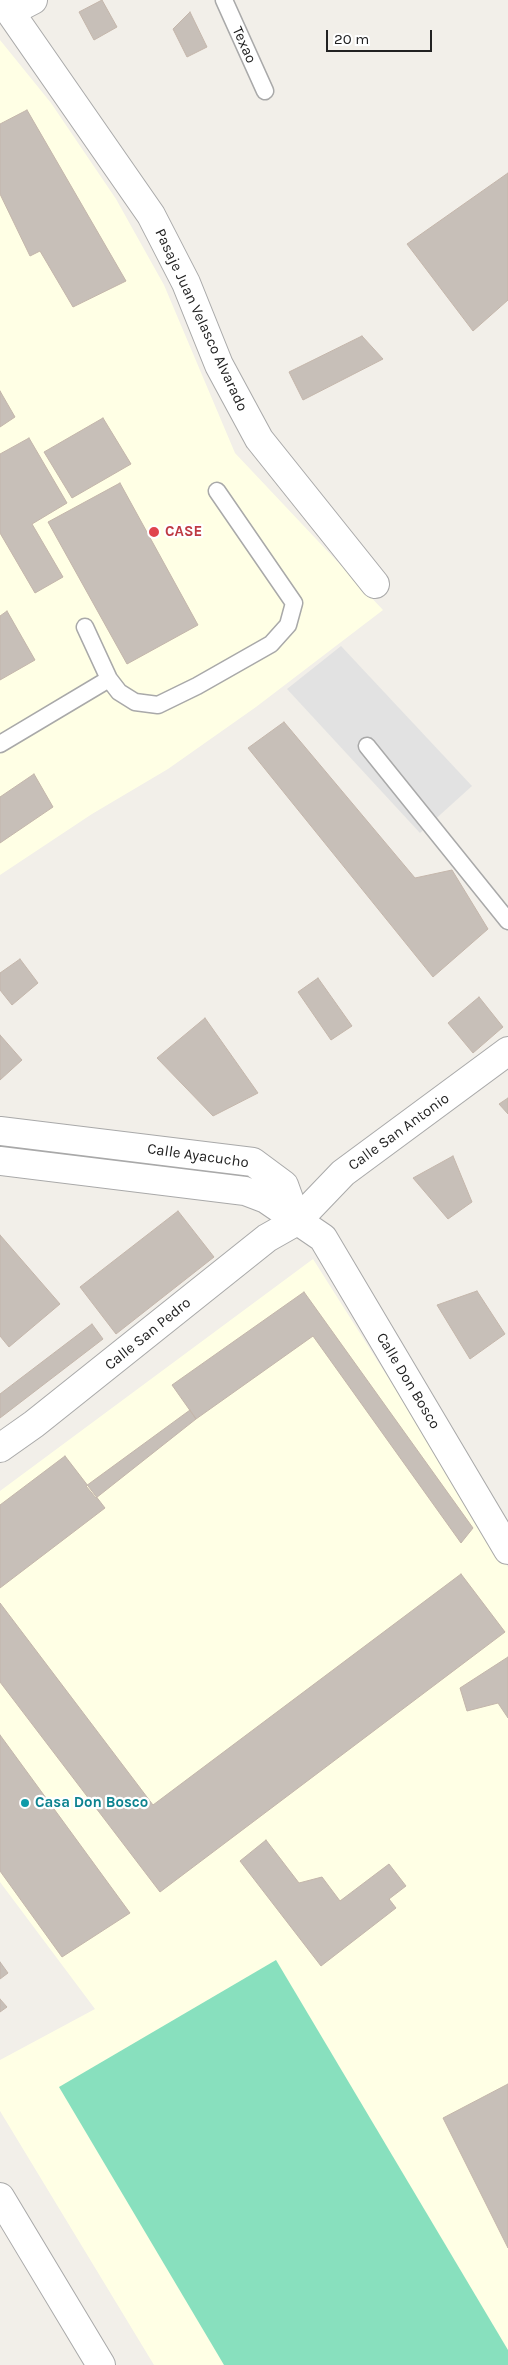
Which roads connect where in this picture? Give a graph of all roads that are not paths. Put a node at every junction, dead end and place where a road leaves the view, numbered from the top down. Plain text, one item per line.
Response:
1 (224, 0) edge
2 (15, 4) edge
3 (265, 91) dead end
4 (217, 492) dead end
5 (375, 584) dead end
6 (85, 627) dead end
7 (109, 679) junction
8 (0, 744) edge
9 (367, 746) dead end
10 (508, 921) edge
11 (508, 1051) edge
12 (0, 1130) edge
13 (0, 1161) edge
14 (297, 1221) junction
15 (0, 1448) edge
16 (508, 1550) edge
17 (0, 2197) edge
18 (101, 2365) edge

1 - 3 lane, Texao
2 - 5 street, Pasaje Juan Velasco Alvarado
4 - 7 lane
6 - 7 lane
7 - 8 lane
9 - 10 lane
11 - 14 street, Calle San Antonio
12 - 14 street, Calle Ayacucho
13 - 14 street, Calle Ayacucho
14 - 15 street, Calle San Pedro
14 - 16 street, Calle Don Bosco
17 - 18 street

